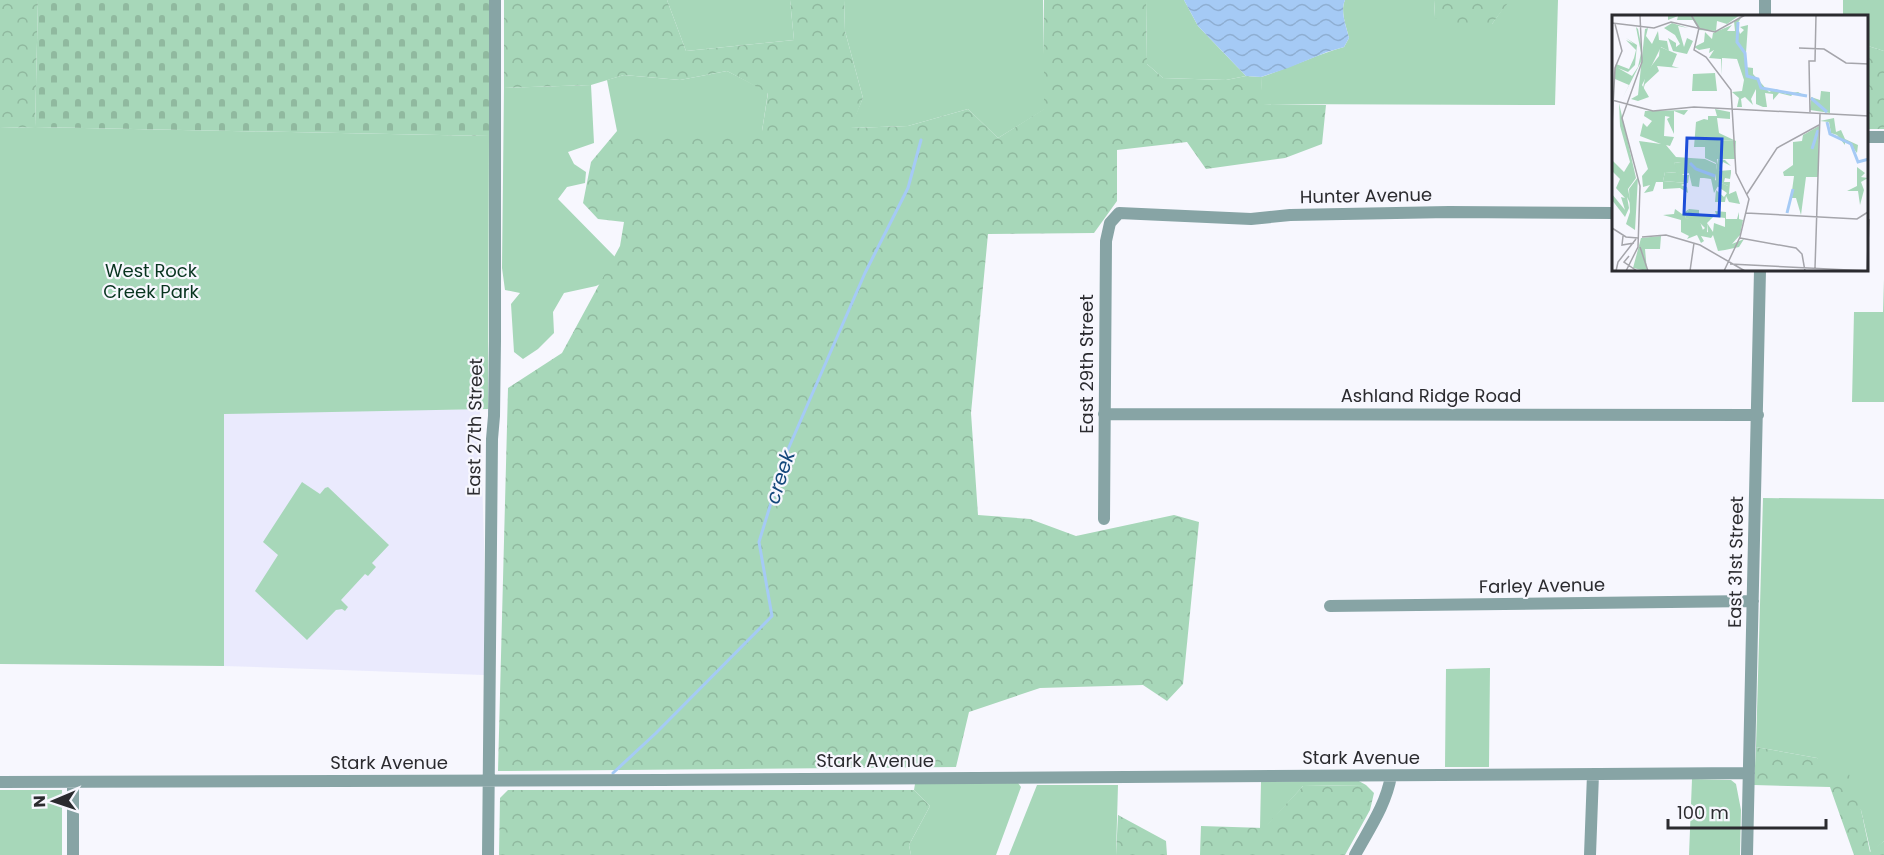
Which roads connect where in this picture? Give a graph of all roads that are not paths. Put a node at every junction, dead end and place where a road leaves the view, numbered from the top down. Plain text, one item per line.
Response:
1 (495, 0) edge
2 (1766, 0) edge
3 (1765, 15) edge
4 (1119, 213) joint
5 (1612, 213) edge
6 (1760, 272) edge
7 (1104, 414) junction
8 (1758, 415) junction
9 (1104, 519) dead end
10 (1754, 601) junction
11 (1330, 606) dead end
12 (1749, 773) junction
13 (1593, 774) junction
14 (1391, 776) junction
15 (490, 780) junction
16 (0, 782) edge
17 (73, 782) junction
18 (73, 855) edge
19 (488, 855) edge
20 (1355, 855) edge
21 (1590, 855) edge
22 (1747, 855) edge

1 - 15 street, East 27th Street
2 - 3 street
4 - 5 street, Hunter Avenue
4 - 7 street, East 29th Street
6 - 8 street, East 31st Street
7 - 8 street, Ashland Ridge Road
7 - 9 street, East 29th Street
8 - 10 street, East 31st Street
10 - 11 street, Farley Avenue
10 - 12 street, East 31st Street
12 - 13 street, Stark Avenue
12 - 22 street, East 31st Street
13 - 14 street, Stark Avenue
13 - 21 street
14 - 15 street, Stark Avenue
14 - 20 street
15 - 17 street, Stark Avenue
15 - 19 street, East 27th Street
16 - 17 street, Stark Avenue
17 - 18 street

